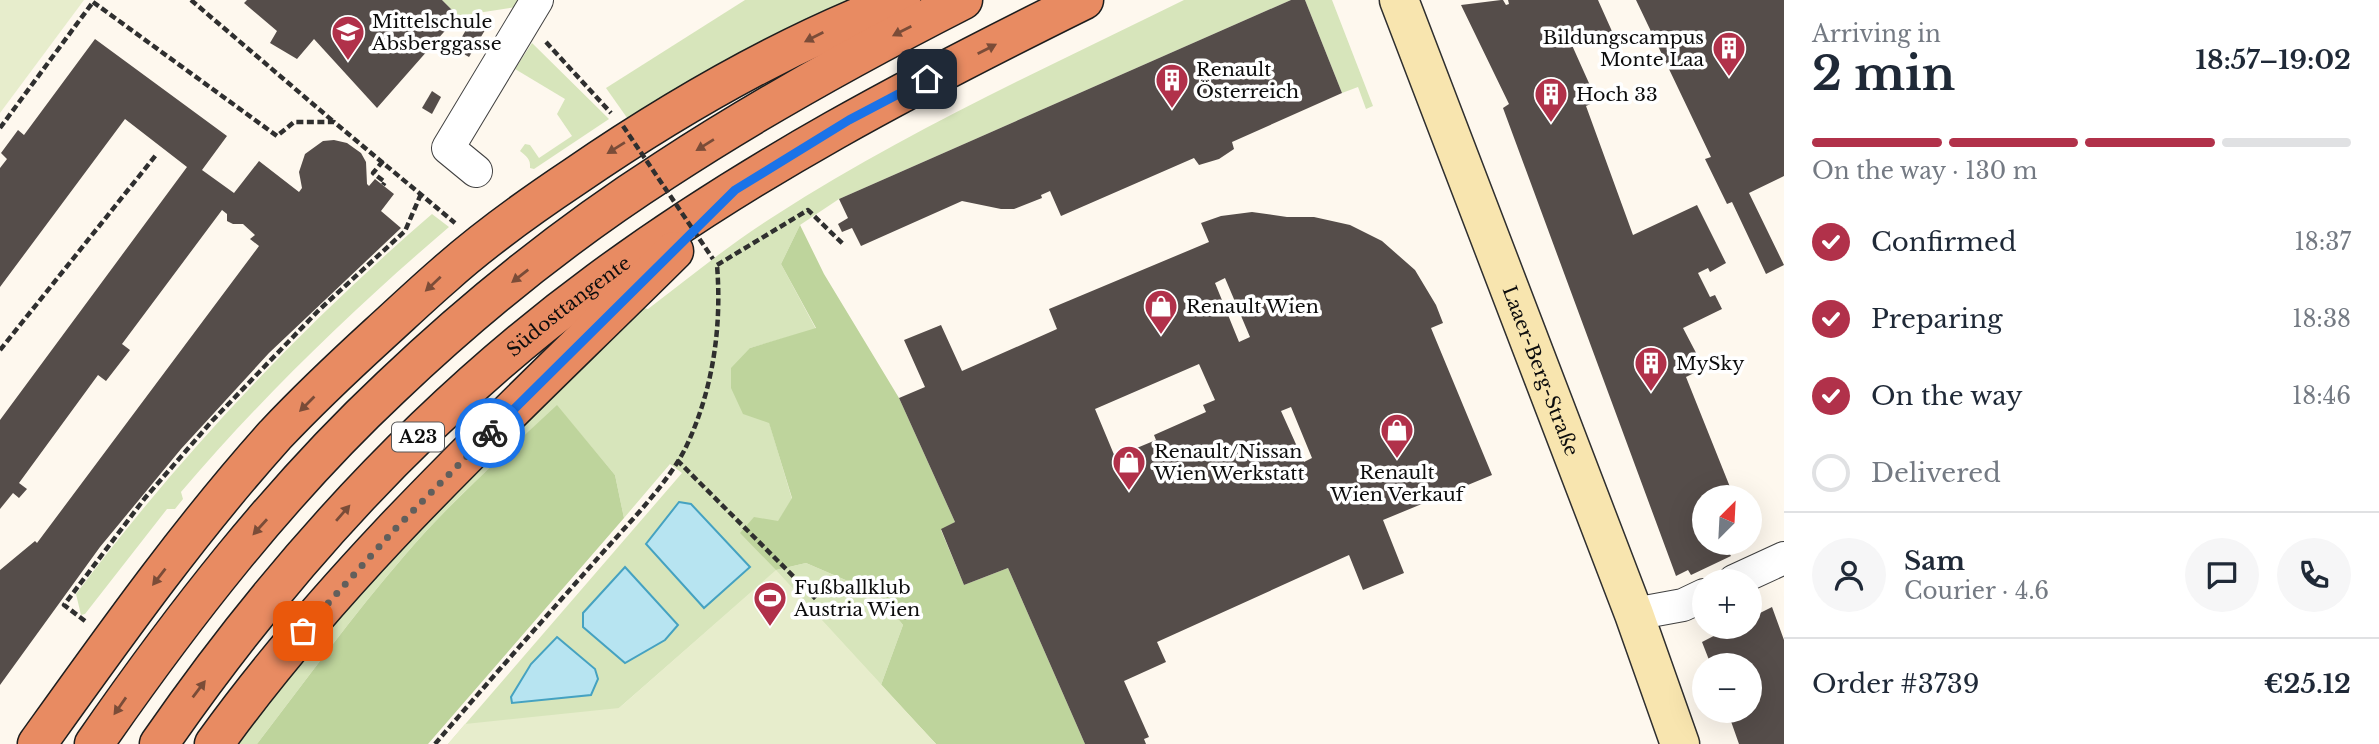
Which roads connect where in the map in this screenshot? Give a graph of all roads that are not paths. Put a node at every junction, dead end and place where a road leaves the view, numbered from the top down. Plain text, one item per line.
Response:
1 (901, 0) edge
2 (963, 0) edge
3 (1084, 0) edge
4 (1405, 2) edge
5 (531, 11) edge
6 (476, 172) dead end
7 (735, 190) junction
8 (1784, 558) edge
9 (1760, 569) edge
10 (1692, 601) edge
11 (1634, 614) junction
12 (37, 744) edge
13 (94, 744) edge
14 (159, 744) edge
15 (214, 744) edge
16 (1680, 744) edge

1 -> 12 highway
2 -> 13 highway, A23
7 -> 3 highway, Südosttangente / A23
4 - 11 main road, Laaer-Berg-Straße
5 - 6 street
14 -> 7 highway, Südosttangente / A23
7 - 15 highway
8 - 9 street
10 - 11 street
11 - 16 main road, Laaer-Berg-Straße

